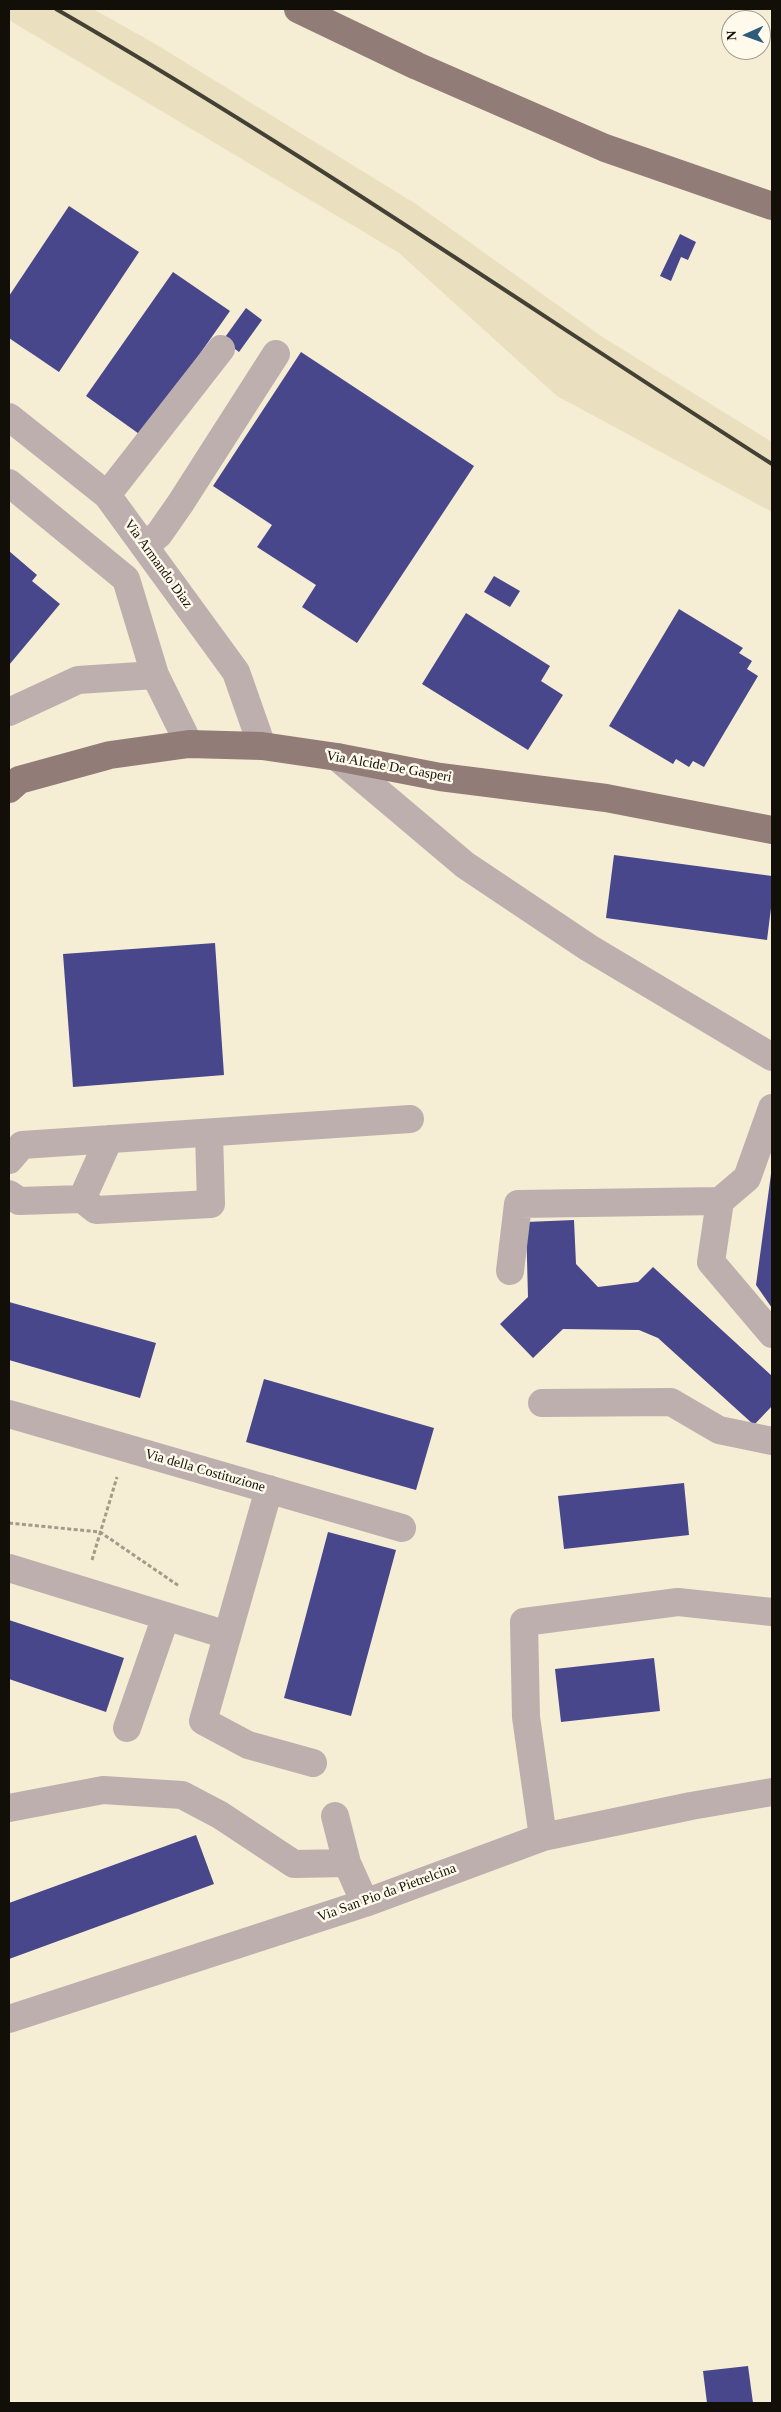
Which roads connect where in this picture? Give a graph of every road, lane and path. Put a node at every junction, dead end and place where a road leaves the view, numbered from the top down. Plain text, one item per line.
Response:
1 (298, 9) edge
2 (772, 206) edge
3 (221, 349) dead end
4 (276, 354) dead end
5 (9, 417) edge
6 (9, 483) edge
7 (107, 494) junction
8 (145, 546) junction
9 (155, 675) junction
10 (9, 712) edge
11 (189, 744) junction
12 (262, 746) junction
13 (337, 757) junction
14 (9, 789) edge
15 (772, 830) edge
16 (772, 1057) edge
17 (772, 1108) edge
18 (410, 1119) dead end
19 (209, 1133) junction
20 (109, 1140) junction
21 (9, 1160) edge
22 (9, 1194) edge
23 (82, 1199) junction
24 (720, 1201) junction
25 (510, 1271) dead end
26 (772, 1334) edge
27 (542, 1403) dead end
28 (9, 1414) edge
29 (772, 1441) edge
30 (126, 1448) junction
31 (269, 1489) junction
32 (9, 1523) edge
33 (402, 1528) dead end
34 (100, 1532) junction
35 (9, 1568) edge
36 (180, 1586) dead end
37 (82, 1590) junction
38 (772, 1612) edge
39 (166, 1616) junction
40 (227, 1635) junction
41 (126, 1728) dead end
42 (313, 1763) dead end
43 (772, 1792) edge
44 (9, 1808) edge
45 (335, 1816) dead end
46 (543, 1837) junction
47 (347, 1863) junction
48 (365, 1902) junction
49 (9, 2019) edge

1 - 2 main road
3 - 7 street
4 - 8 street
5 - 7 street, Via Armando Diaz
6 - 9 street
7 - 8 street, Via Armando Diaz
8 - 12 street, Via Armando Diaz
9 - 10 street
9 - 11 street
11 - 12 main road, Via Alcide De Gasperi
11 - 14 main road, Via Alcide De Gasperi
12 - 13 main road, Via Alcide De Gasperi
13 - 15 main road, Via Alcide De Gasperi
13 - 16 street
17 - 24 street
18 - 19 street
19 - 20 street
19 - 23 street
20 - 21 street
20 - 23 street
22 - 23 street
24 - 25 street
24 - 26 street
27 - 29 street
28 - 30 street, Via della Costituzione
30 - 31 street, Via della Costituzione
30 - 34 path
31 - 33 street, Via della Costituzione
31 - 40 street
32 - 34 path
34 - 36 path
34 - 37 path
35 - 37 street
37 - 39 street
38 - 46 street
39 - 40 street
39 - 41 street
40 - 42 street
43 - 46 street, Via San Pio da Pietrelcina
44 - 47 street
45 - 47 street
46 - 48 street, Via San Pio da Pietrelcina
47 - 48 street
48 - 49 street, Via San Pio da Pietrelcina

